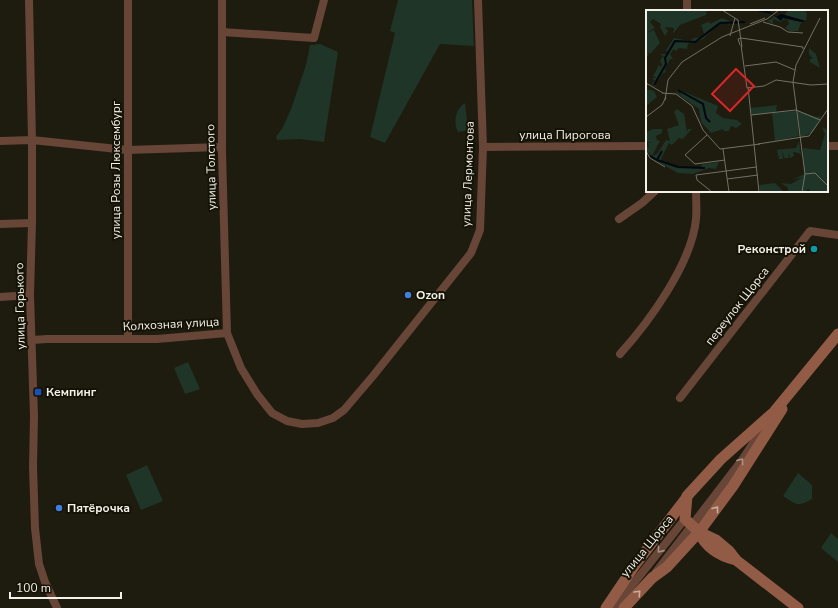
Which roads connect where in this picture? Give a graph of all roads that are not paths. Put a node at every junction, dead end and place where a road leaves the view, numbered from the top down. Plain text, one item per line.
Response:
1 (29, 0) edge
2 (128, 0) edge
3 (222, 0) edge
4 (324, 0) edge
5 (478, 0) edge
6 (222, 32) junction
7 (32, 140) junction
8 (0, 141) edge
9 (646, 146) edge
10 (222, 147) junction
11 (483, 147) junction
12 (127, 150) junction
13 (654, 192) edge
14 (696, 192) edge
15 (619, 219) dead end
16 (32, 223) junction
17 (0, 224) edge
18 (838, 235) edge
19 (30, 295) junction
20 (0, 297) edge
21 (227, 333) junction
22 (838, 334) edge
23 (128, 339) junction
24 (32, 340) junction
25 (620, 354) dead end
26 (796, 385) junction
27 (680, 398) dead end
28 (352, 402) joint
29 (774, 412) junction
30 (687, 496) junction
31 (692, 525) junction
32 (57, 608) edge
33 (606, 608) edge
34 (614, 608) edge
35 (624, 608) edge
36 (798, 608) edge

1 - 7 street, улица Горького
2 - 12 street, улица Розы Люксембург
3 - 6 street, улица Толстого
4 - 6 street
5 - 11 street, улица Лермонтова
6 - 10 street, улица Толстого
7 - 8 street
7 - 12 street
7 - 16 street, улица Горького
9 - 11 street, улица Пирогова
10 - 12 street
10 - 21 street, улица Толстого
11 - 28 street, улица Лермонтова
12 - 23 street, улица Розы Люксембург
13 - 15 street
14 - 25 street
16 - 17 street
16 - 19 street, улица Горького
18 - 27 street, переулок Щорса
19 - 20 street
19 - 24 street, улица Горького
21 - 23 street, Колхозная улица
21 - 28 street, Колхозная улица
22 - 26 main road, улица Щорса
23 - 24 street, Колхозная улица
24 - 32 street, улица Горького
26 - 29 main road, улица Щорса
31 -> 26 main road, улица Щорса
29 - 30 main road, улица Щорса
31 -> 29 street, улица Щорса
30 - 31 main road, улица Щорса
30 - 33 main road
31 -> 34 street, улица Щорса
35 -> 31 main road, улица Щорса
31 - 36 main road

